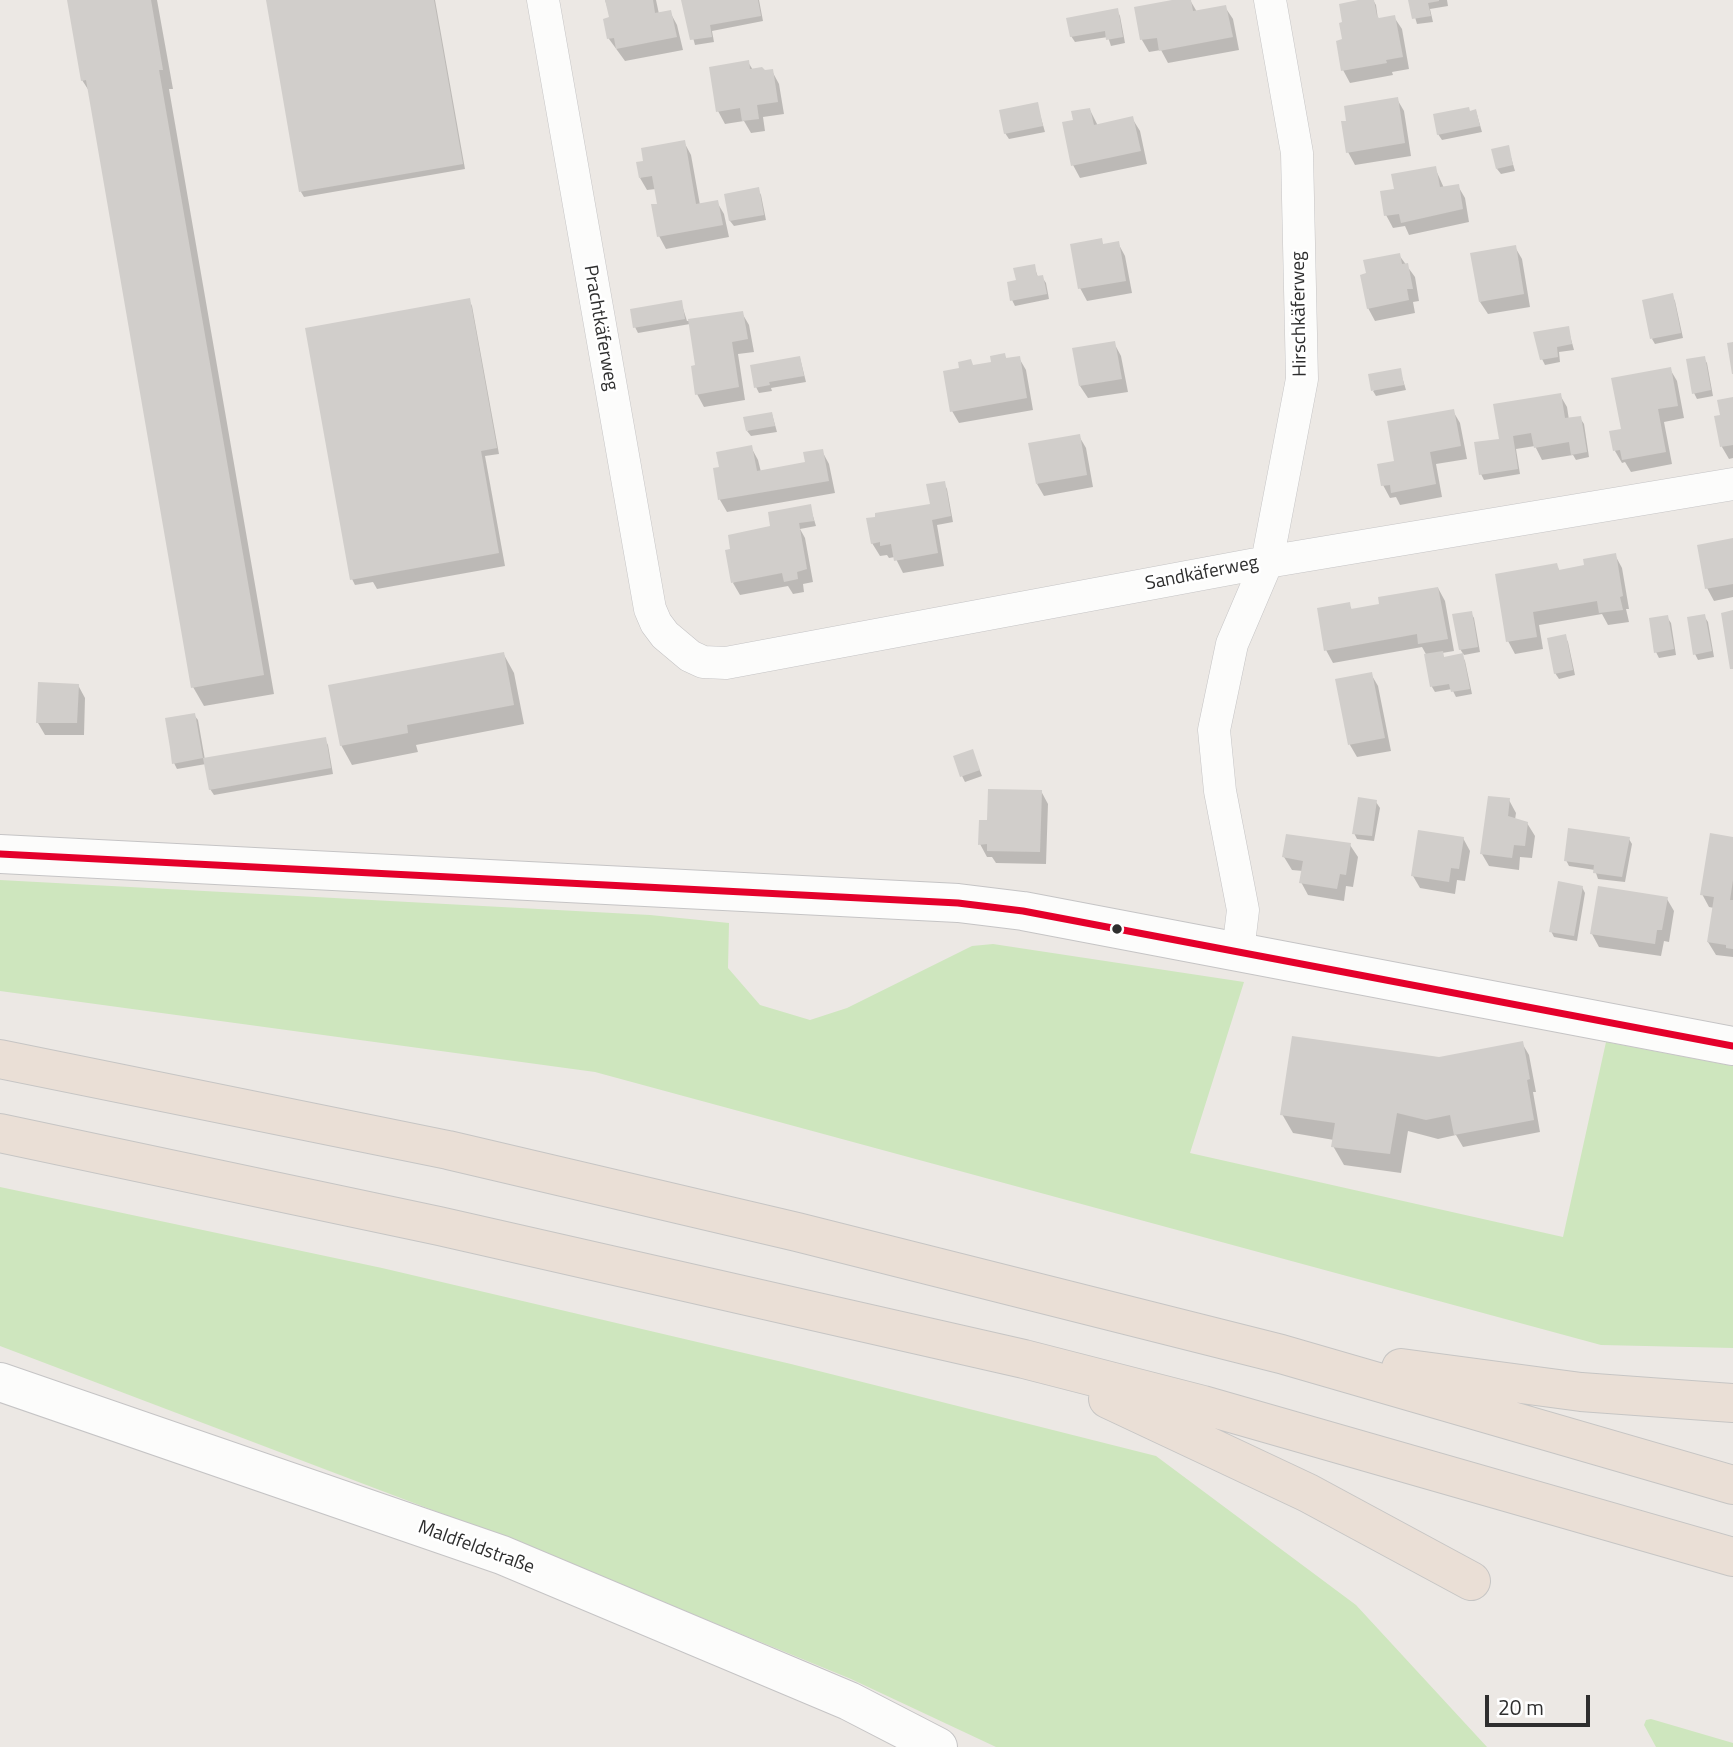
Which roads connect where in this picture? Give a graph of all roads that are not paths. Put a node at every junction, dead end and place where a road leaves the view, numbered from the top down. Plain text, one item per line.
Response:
1 (543, 0) edge
2 (1270, 0) edge
3 (1733, 484) edge
4 (1267, 562) junction
5 (677, 646) joint
6 (0, 853) edge
7 (1238, 952) junction
8 (1733, 1046) edge
9 (0, 1059) edge
10 (0, 1133) edge
11 (1281, 1353) junction
12 (1024, 1359) junction
13 (0, 1382) edge
14 (1733, 1403) edge
15 (1733, 1485) edge
16 (1733, 1557) edge
17 (1471, 1581) dead end
18 (938, 1747) edge

1 - 5 street, Prachtkäferweg
2 - 4 street, Hirschkäferweg
3 - 4 street, Sandkäferweg
4 - 5 street, Sandkäferweg
4 - 7 street, Hirschkäferweg
6 - 7 street
7 - 8 street
9 - 11 highway
10 - 12 highway
11 - 14 highway
11 - 15 highway
12 - 16 highway
12 - 17 highway
13 - 18 street, Maldfeldstraße

